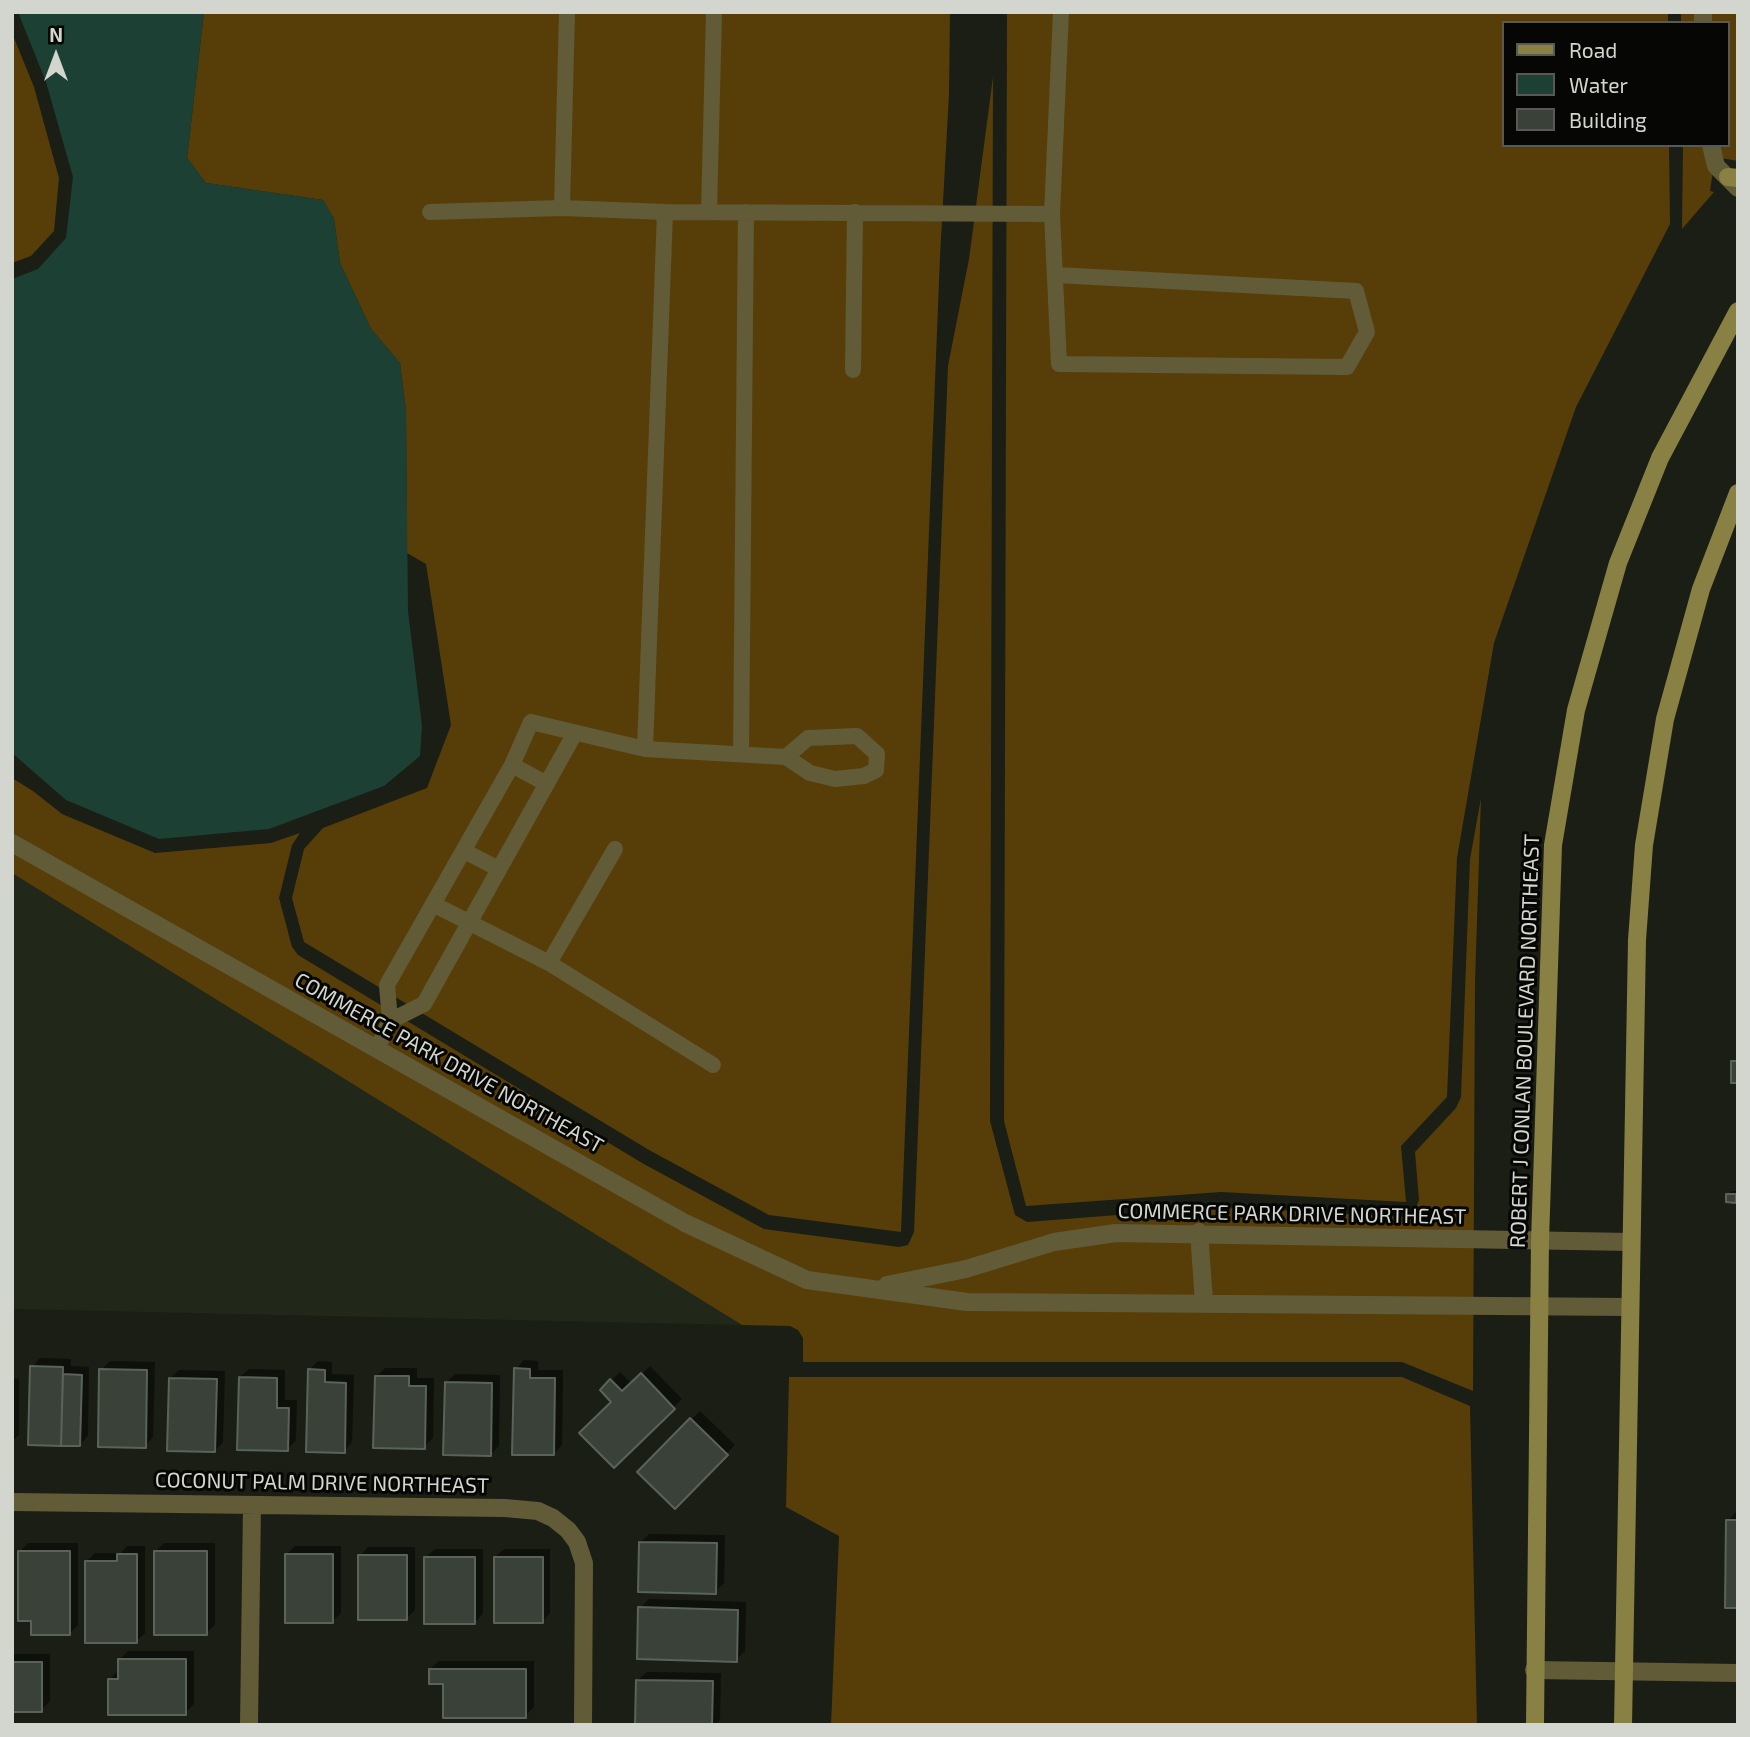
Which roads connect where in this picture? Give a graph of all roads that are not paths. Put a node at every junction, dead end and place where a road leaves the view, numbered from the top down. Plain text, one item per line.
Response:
1 (567, 12) edge
2 (714, 12) edge
3 (1061, 12) edge
4 (1711, 147) edge
5 (1734, 181) edge
6 (562, 208) junction
7 (430, 212) dead end
8 (665, 212) junction
9 (709, 212) junction
10 (746, 212) junction
11 (855, 212) junction
12 (1052, 214) junction
13 (1056, 275) junction
14 (1738, 311) edge
15 (853, 370) dead end
16 (1738, 493) edge
17 (575, 733) junction
18 (645, 750) junction
19 (741, 752) junction
20 (786, 757) junction
21 (512, 765) junction
22 (547, 784) junction
23 (12, 843) edge
24 (615, 849) dead end
25 (464, 851) junction
26 (497, 868) junction
27 (433, 904) junction
28 (468, 924) junction
29 (549, 963) junction
30 (390, 1021) junction
31 (377, 1049) junction
32 (713, 1065) dead end
33 (1199, 1232) junction
34 (1539, 1241) junction
35 (1630, 1242) junction
36 (876, 1287) junction
37 (1204, 1302) junction
38 (1538, 1306) junction
39 (1629, 1307) junction
40 (12, 1502) edge
41 (252, 1506) junction
42 (1534, 1670) junction
43 (1624, 1672) junction
44 (1738, 1673) edge
45 (249, 1725) edge
46 (583, 1725) edge
47 (1535, 1725) edge
48 (1623, 1725) edge

1 - 6 lane
2 - 9 lane
3 - 12 lane
4 - 5 street
6 - 7 lane
6 - 8 lane
8 - 9 lane
8 - 18 lane
9 - 10 lane
10 - 11 lane
10 - 19 lane
11 - 12 lane
11 - 15 lane
12 - 13 lane
13 - 13 lane
14 - 34 main road, ROBERT J CONLAN BOULEVARD NORTHEAST
16 - 35 main road
17 - 18 lane
17 - 21 lane
17 - 22 lane
18 - 19 lane
19 - 20 lane
20 - 20 lane
21 - 22 lane
21 - 25 lane
22 - 26 lane
23 - 31 street, COMMERCE PARK DRIVE NORTHEAST
24 - 29 lane
25 - 26 lane
25 - 27 lane
26 - 28 lane
27 - 28 lane
27 - 30 lane
28 - 29 lane
28 - 30 lane
29 - 32 lane
30 - 31 lane
31 - 36 street, COMMERCE PARK DRIVE NORTHEAST
33 - 34 street, COMMERCE PARK DRIVE NORTHEAST
33 - 36 street, COMMERCE PARK DRIVE NORTHEAST
33 - 37 street
34 - 35 street, COMMERCE PARK DRIVE NORTHEAST
34 - 38 main road, ROBERT J CONLAN BOULEVARD NORTHEAST
35 - 39 main road
36 - 37 street, COMMERCE PARK DRIVE NORTHEAST
37 - 38 street, COMMERCE PARK DRIVE NORTHEAST
38 - 39 street, COMMERCE PARK DRIVE NORTHEAST
38 - 42 main road, ROBERT J CONLAN BOULEVARD NORTHEAST
39 - 43 main road
40 - 41 street, COCONUT PALM DRIVE NORTHEAST
41 - 45 street
41 - 46 street, COCONUT PALM DRIVE NORTHEAST
42 - 43 street
42 - 47 main road, ROBERT J CONLAN BOULEVARD NORTHEAST
43 - 44 street
43 - 48 main road

